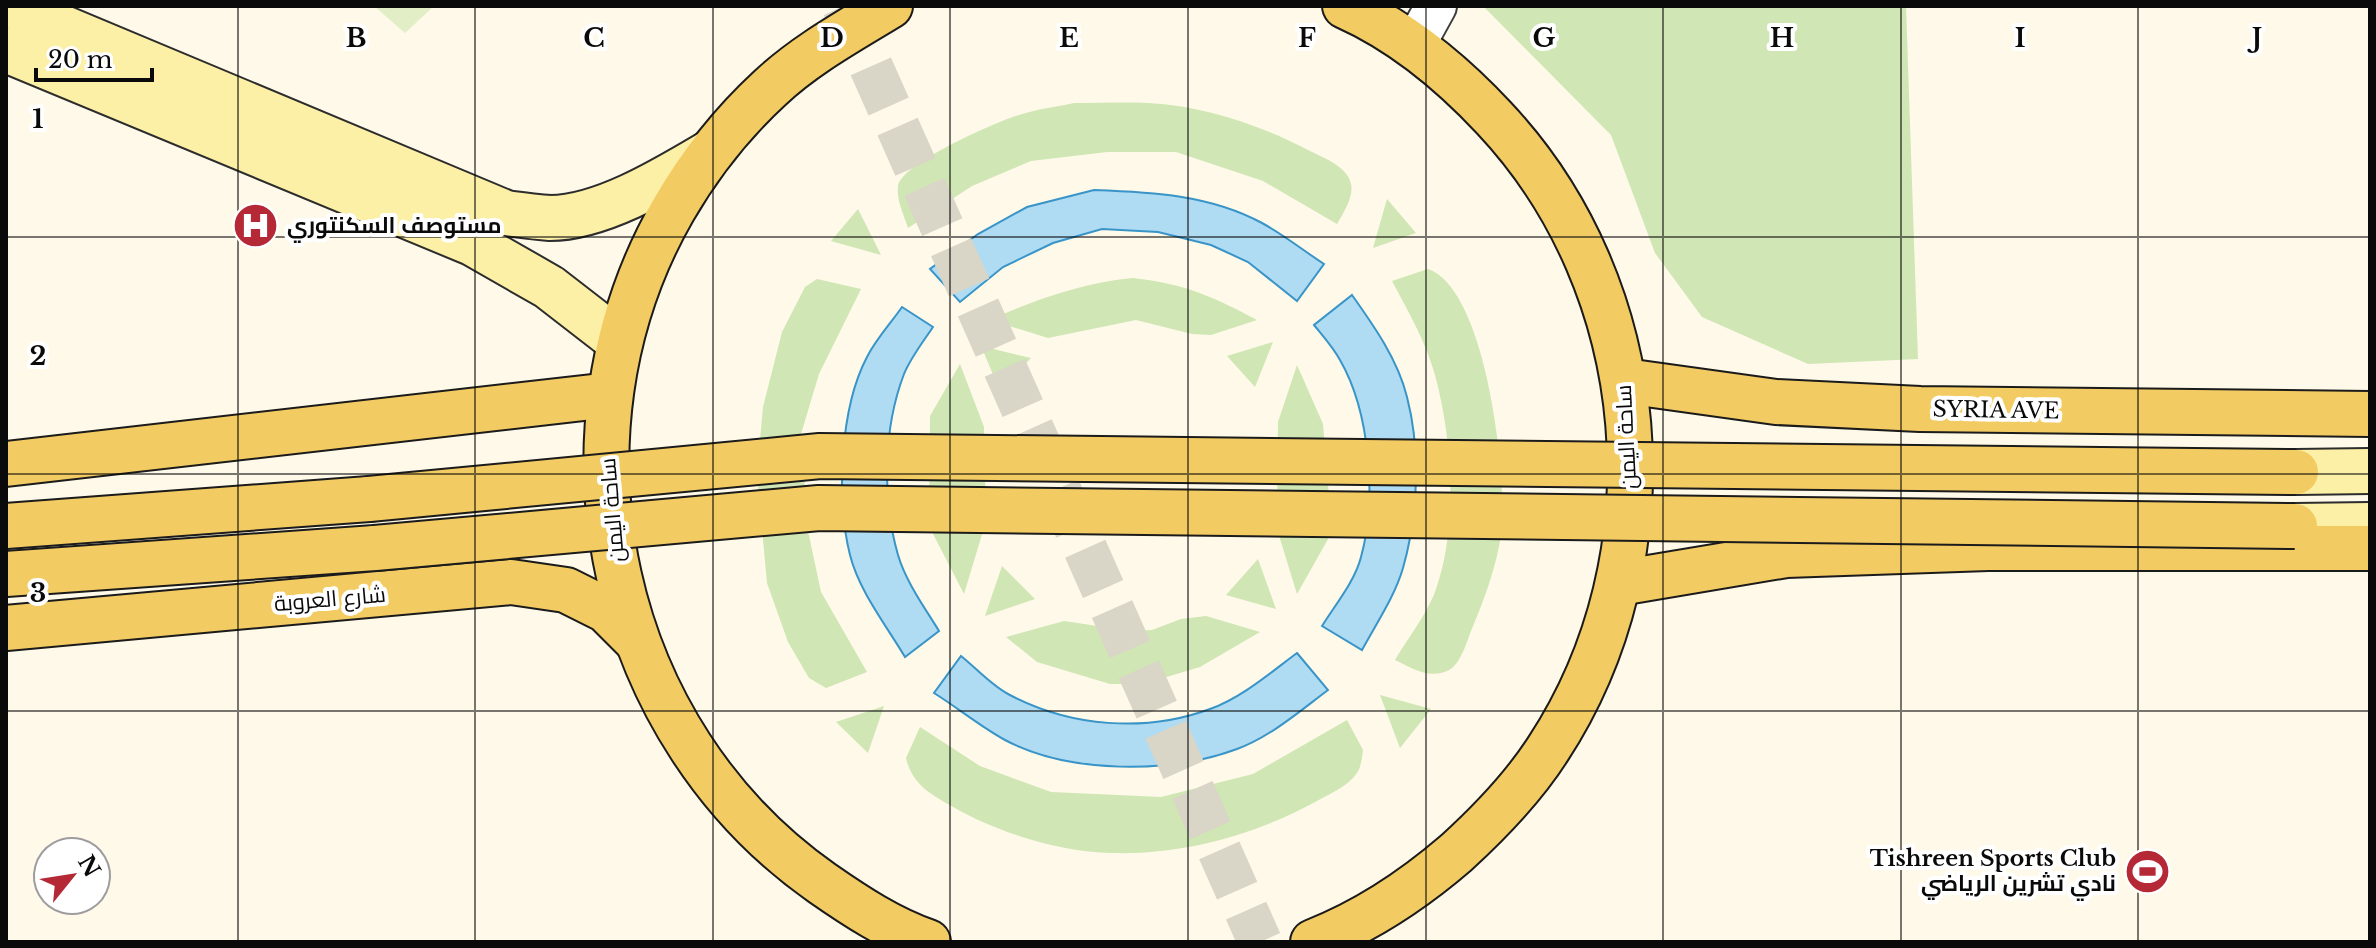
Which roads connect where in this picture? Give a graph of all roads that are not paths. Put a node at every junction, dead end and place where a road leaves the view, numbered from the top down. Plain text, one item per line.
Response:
1 (11, 6) edge
2 (857, 6) edge
3 (890, 6) edge
4 (1345, 6) edge
5 (1436, 6) edge
6 (830, 42) junction
7 (1414, 46) junction
8 (6, 50) edge
9 (711, 152) junction
10 (620, 342) junction
11 (1625, 381) junction
12 (610, 395) junction
13 (2370, 414) edge
14 (6, 464) edge
15 (2370, 471) edge
16 (2370, 525) edge
17 (6, 526) edge
18 (2370, 548) edge
19 (6, 574) edge
20 (1619, 583) junction
21 (6, 628) edge
22 (637, 641) junction
23 (1423, 881) junction
24 (928, 942) edge
25 (1313, 942) edge
26 (1381, 942) edge

1 - 9 main road
2 - 6 main road
3 - 6 main road, ساحة اليمن
4 - 7 main road, ساحة اليمن
5 - 7 street
6 - 9 main road, ساحة اليمن
7 - 11 main road, ساحة اليمن
8 - 10 main road
9 - 10 main road, ساحة اليمن
10 - 12 main road, ساحة اليمن
11 - 13 main road, SYRIA AVE
11 - 20 main road, ساحة اليمن
12 - 14 main road
12 - 22 main road, ساحة اليمن
15 - 17 main road, bridge
16 - 19 main road, bridge
18 - 20 main road
20 - 23 main road, ساحة اليمن
21 - 22 main road, شارع العروبة
22 - 24 main road, ساحة اليمن
23 - 25 main road, ساحة اليمن
23 - 26 main road

